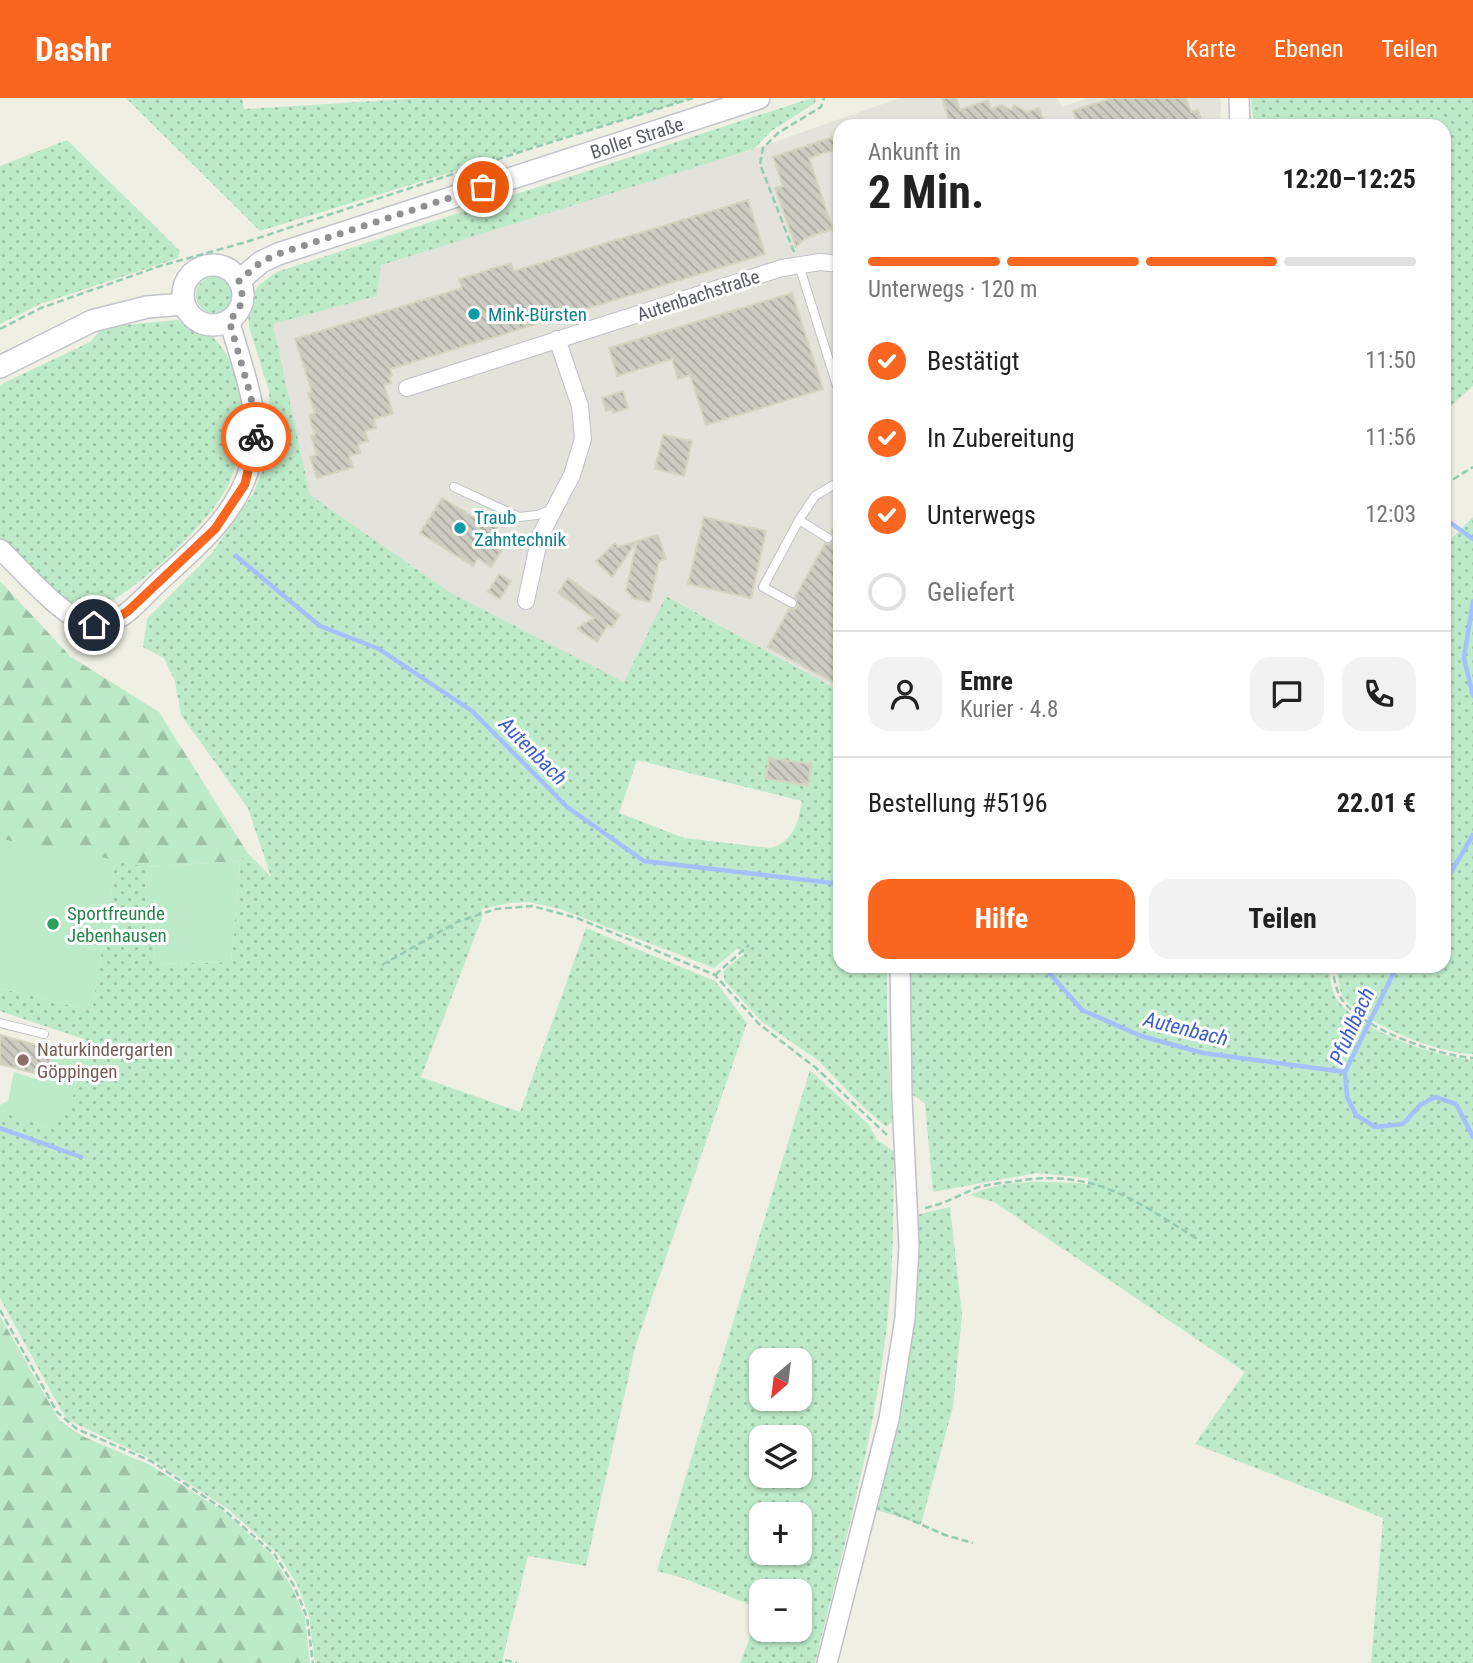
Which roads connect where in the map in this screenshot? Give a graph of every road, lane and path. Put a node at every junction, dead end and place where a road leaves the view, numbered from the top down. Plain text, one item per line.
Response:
1 (693, 98) edge
2 (759, 98) edge
3 (824, 98) edge
4 (1239, 98) edge
5 (1240, 119) edge
6 (833, 263) edge
7 (799, 265) junction
8 (239, 281) junction
9 (184, 304) junction
10 (229, 320) junction
11 (0, 329) edge
12 (557, 339) junction
13 (0, 368) edge
14 (833, 373) edge
15 (407, 387) dead end
16 (1473, 467) edge
17 (1451, 481) edge
18 (833, 485) edge
19 (454, 487) dead end
20 (556, 508) junction
21 (799, 520) junction
22 (828, 538) dead end
23 (0, 549) edge
24 (526, 601) dead end
25 (792, 603) dead end
26 (749, 945) dead end
27 (382, 965) dead end
28 (901, 973) edge
29 (1333, 973) edge
30 (715, 975) junction
31 (0, 1023) edge
32 (44, 1034) dead end
33 (1473, 1058) edge
34 (905, 1152) junction
35 (908, 1211) junction
36 (1199, 1240) dead end
37 (0, 1310) edge
38 (867, 1504) junction
39 (973, 1543) dead end
40 (505, 1660) dead end
41 (313, 1663) edge
42 (517, 1663) edge
43 (827, 1663) edge

1 - 11 path
2 - 8 main road, Boller Straße
3 - 7 path
4 - 5 street
6 - 7 street, Autenbachstraße
7 - 12 street, Autenbachstraße
7 - 14 lane
8 - 9 main road
8 - 10 main road
9 - 10 main road
9 - 13 main road
10 - 23 street
12 - 15 street, Autenbachstraße
12 - 20 street
16 - 17 path
18 - 21 lane
19 - 20 lane
20 - 24 street
21 - 22 lane
21 - 25 lane
26 - 30 path
27 - 30 path
28 - 34 street
29 - 33 path
30 - 34 path
31 - 32 lane
34 - 35 street
35 - 36 path
35 - 38 street
37 - 41 path
38 - 39 path
38 - 43 street
40 - 42 path

